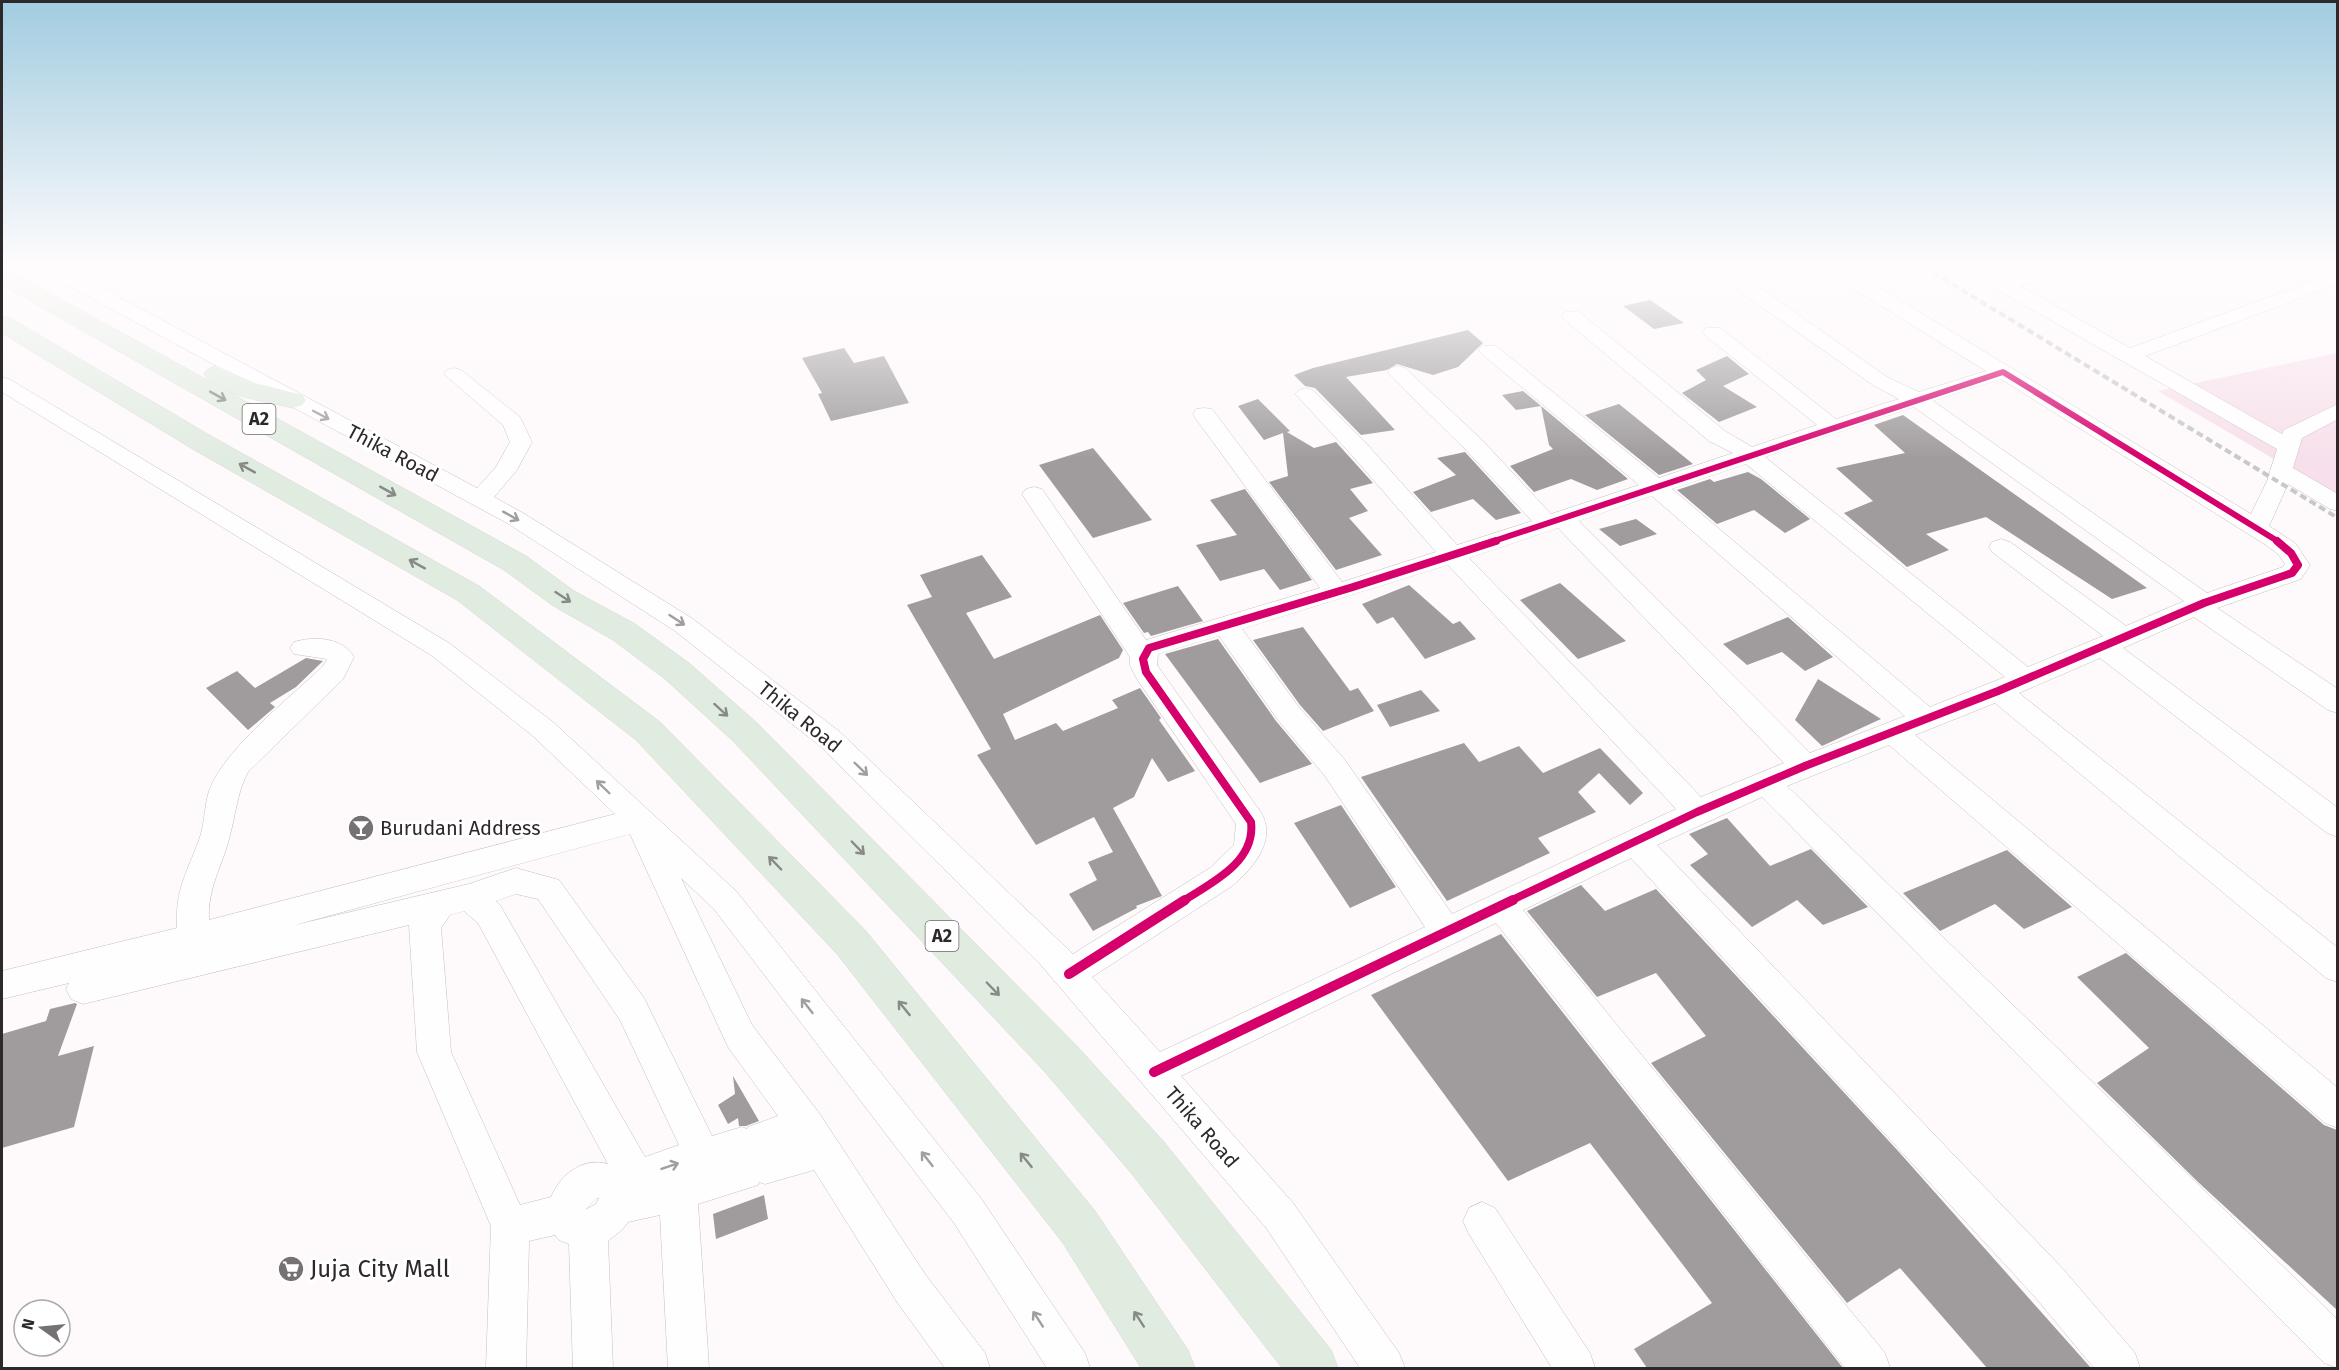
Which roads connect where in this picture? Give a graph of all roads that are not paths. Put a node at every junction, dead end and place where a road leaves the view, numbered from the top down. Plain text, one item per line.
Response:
1 (15, 331) edge
2 (102, 331) edge
3 (168, 331) edge
4 (1590, 331) edge
5 (1809, 331) edge
6 (1936, 331) edge
7 (2086, 331) edge
8 (2193, 331) edge
9 (1713, 332) dead end
10 (1489, 350) dead end
11 (2130, 355) junction
12 (147, 356) junction
13 (1398, 372) dead end
14 (2003, 372) junction
15 (454, 374) dead end
16 (2, 383) edge
17 (1306, 394) dead end
18 (1916, 399) junction
19 (293, 400) junction
20 (2337, 410) edge
21 (1204, 414) dead end
22 (1833, 427) junction
23 (2288, 446) junction
24 (1750, 456) junction
25 (2281, 471) junction
26 (1654, 486) junction
27 (1034, 494) dead end
28 (480, 499) junction
29 (2337, 504) edge
30 (1554, 520) junction
31 (2256, 528) junction
32 (2001, 547) dead end
33 (1451, 554) junction
34 (1336, 592) junction
35 (2200, 605) junction
36 (1226, 625) junction
37 (2113, 642) junction
38 (303, 648) dead end
39 (1143, 656) junction
40 (2025, 679) junction
41 (1998, 691) junction
42 (2337, 703) edge
43 (1926, 719) junction
44 (1893, 732) junction
45 (1805, 766) junction
46 (1766, 783) junction
47 (1697, 812) junction
48 (638, 820) junction
49 (2337, 825) edge
50 (1635, 842) junction
51 (454, 900) junction
52 (1501, 906) junction
53 (1446, 932) junction
54 (195, 938) junction
55 (2337, 968) edge
56 (1070, 974) junction
57 (2, 985) edge
58 (83, 989) dead end
59 (1154, 1072) junction
60 (2337, 1111) edge
61 (814, 1138) junction
62 (753, 1155) junction
63 (703, 1156) junction
64 (678, 1192) junction
65 (604, 1203) junction
66 (1482, 1221) dead end
67 (510, 1226) junction
68 (2337, 1349) edge
69 (506, 1368) edge
70 (593, 1368) edge
71 (689, 1368) edge
72 (970, 1368) edge
73 (1070, 1368) edge
74 (1170, 1368) edge
75 (1313, 1368) edge
76 (1384, 1368) edge
77 (1575, 1368) edge
78 (1870, 1368) edge
79 (2120, 1368) edge

74 -> 1 highway, A2
2 - 12 highway, Thika Road / A2
3 - 19 street, Thika Road
4 - 24 street
5 - 18 street
6 - 14 street
7 - 11 street
8 - 11 street
9 - 22 street
10 - 26 street
11 - 23 street
12 - 19 highway
12 -> 75 highway, Thika Road / A2
13 - 30 street
14 - 18 street
14 - 31 street
15 - 28 street
48 -> 16 street
17 - 33 street
18 - 22 street
18 - 35 street
19 -> 28 street, Thika Road
20 - 23 street
21 - 34 street
22 - 24 street
23 - 25 street
24 - 26 street
24 - 40 street
25 - 29 street
25 - 31 street
26 - 30 street
26 - 43 street
27 - 39 street
28 -> 56 street, Thika Road
30 - 33 street
30 - 45 street
31 - 35 street
32 - 37 street
33 - 34 street
33 - 47 street
34 - 36 street
35 - 37 street
35 - 42 street
36 - 39 street
36 - 53 street
37 - 40 street
37 - 49 street
38 - 54 street
39 - 56 street
40 - 41 street
41 - 43 street
41 - 55 street
43 - 44 street
44 - 45 street
44 - 60 street
45 - 46 street
46 - 47 street
46 - 68 street
47 - 50 street
48 - 54 street
48 - 61 street
73 -> 48 street
50 - 52 street
50 - 79 street
51 - 58 street
51 - 63 street
51 - 65 street
51 - 67 street
52 - 53 street
52 - 78 street
53 - 59 street
54 - 57 street
56 - 59 street, Thika Road
59 - 76 street, Thika Road
61 - 62 street
61 - 72 street
62 - 63 street
62 - 64 street
65 -> 63 street
64 - 65 street
64 - 71 street
65 - 67 street
65 - 70 street
66 - 77 street
67 - 69 street

